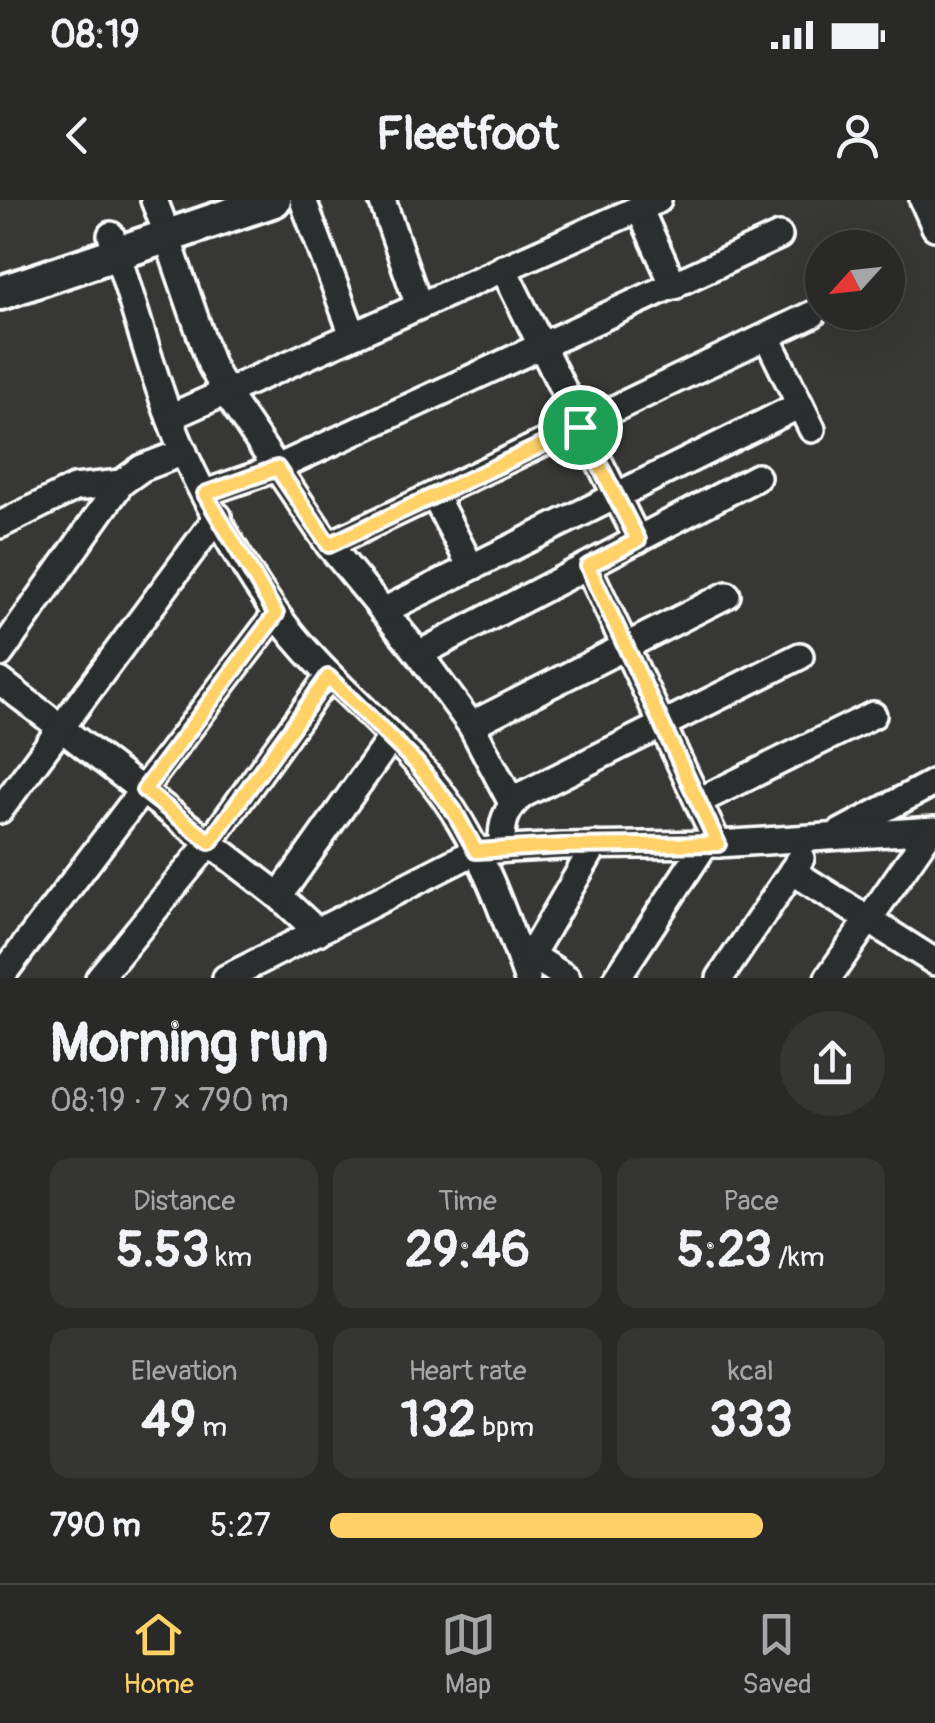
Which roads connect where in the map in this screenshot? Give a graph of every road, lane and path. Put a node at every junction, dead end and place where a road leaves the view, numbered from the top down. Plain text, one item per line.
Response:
1 (212, 200) edge
2 (274, 200) edge
3 (303, 200) edge
4 (382, 200) edge
5 (923, 200) edge
6 (649, 204) edge
7 (161, 218) edge
8 (935, 227) edge
9 (779, 236) dead end
10 (114, 244) junction
11 (503, 268) junction
12 (0, 274) edge
13 (674, 286) junction
14 (0, 294) edge
15 (419, 306) junction
16 (805, 318) edge
17 (353, 335) junction
18 (767, 337) junction
19 (542, 348) junction
20 (226, 392) junction
21 (800, 405) junction
22 (170, 417) junction
23 (580, 427) junction
24 (812, 429) dead end
25 (184, 452) junction
26 (277, 468) junction
27 (757, 477) dead end
28 (121, 483) junction
29 (434, 495) junction
30 (615, 496) junction
31 (211, 505) junction
32 (0, 525) edge
33 (638, 540) junction
34 (329, 545) junction
35 (588, 566) junction
36 (471, 567) junction
37 (728, 595) dead end
38 (383, 611) junction
39 (276, 614) junction
40 (626, 647) junction
41 (0, 654) edge
42 (419, 654) junction
43 (800, 656) dead end
44 (328, 677) junction
45 (0, 680) edge
46 (872, 715) dead end
47 (471, 725) junction
48 (663, 725) junction
49 (62, 728) junction
50 (391, 738) junction
51 (935, 782) edge
52 (144, 790) junction
53 (699, 801) junction
54 (512, 803) junction
55 (0, 810) edge
56 (932, 830) edge
57 (823, 837) junction
58 (210, 842) junction
59 (712, 844) junction
60 (595, 846) junction
61 (489, 850) junction
62 (792, 870) junction
63 (279, 896) junction
64 (870, 920) junction
65 (318, 932) junction
66 (525, 959) edge
67 (935, 962) edge
68 (242, 974) edge
69 (0, 978) edge
70 (99, 978) edge
71 (567, 978) edge
72 (617, 978) edge
73 (720, 978) edge
74 (828, 978) edge

1 - 7 main road
2 - 7 main road
3 - 17 street
4 - 15 street
5 - 8 street
6 - 11 street
6 - 13 street
7 - 10 main road
7 - 20 street
9 - 13 street
10 - 12 main road
10 - 14 main road
10 - 22 street
11 - 15 street
11 - 19 street
13 - 19 street
15 - 17 street
16 - 18 street
17 - 20 street
18 - 21 street
18 - 23 street
19 - 23 street
19 - 26 street
20 - 22 street
20 - 26 street
21 - 24 street
21 - 30 street
22 - 25 street
23 - 29 street
23 - 30 street
25 - 28 street
25 - 31 street
26 - 31 street
26 - 34 street
27 - 33 street
28 - 32 street
28 - 41 street
29 - 34 street
29 - 36 street
30 - 33 street
30 - 36 street
31 - 39 street
31 - 49 street
33 - 35 street
34 - 38 street
35 - 40 street
35 - 42 street
36 - 38 street
37 - 40 street
38 - 42 street
39 - 44 street
39 - 52 street
40 - 47 street
40 - 48 street
42 - 47 street
43 - 48 street
44 - 50 street
44 - 58 street
45 - 49 street
46 - 53 street
47 - 54 street
48 - 53 street
48 - 54 street
49 - 52 street
49 - 55 street
50 - 61 street
50 - 63 street
51 - 57 street
52 - 58 street
52 - 69 street
53 - 59 street
54 - 61 street
56 - 57 street
56 - 64 street
57 - 59 street
57 - 62 street
58 - 63 street
58 - 70 street
59 - 60 street
59 - 72 street
60 - 61 street
60 - 66 street
61 - 65 street
61 - 66 street
62 - 64 street
62 - 73 street
63 - 65 street
64 - 67 street
64 - 74 street
65 - 68 street
66 - 71 street

